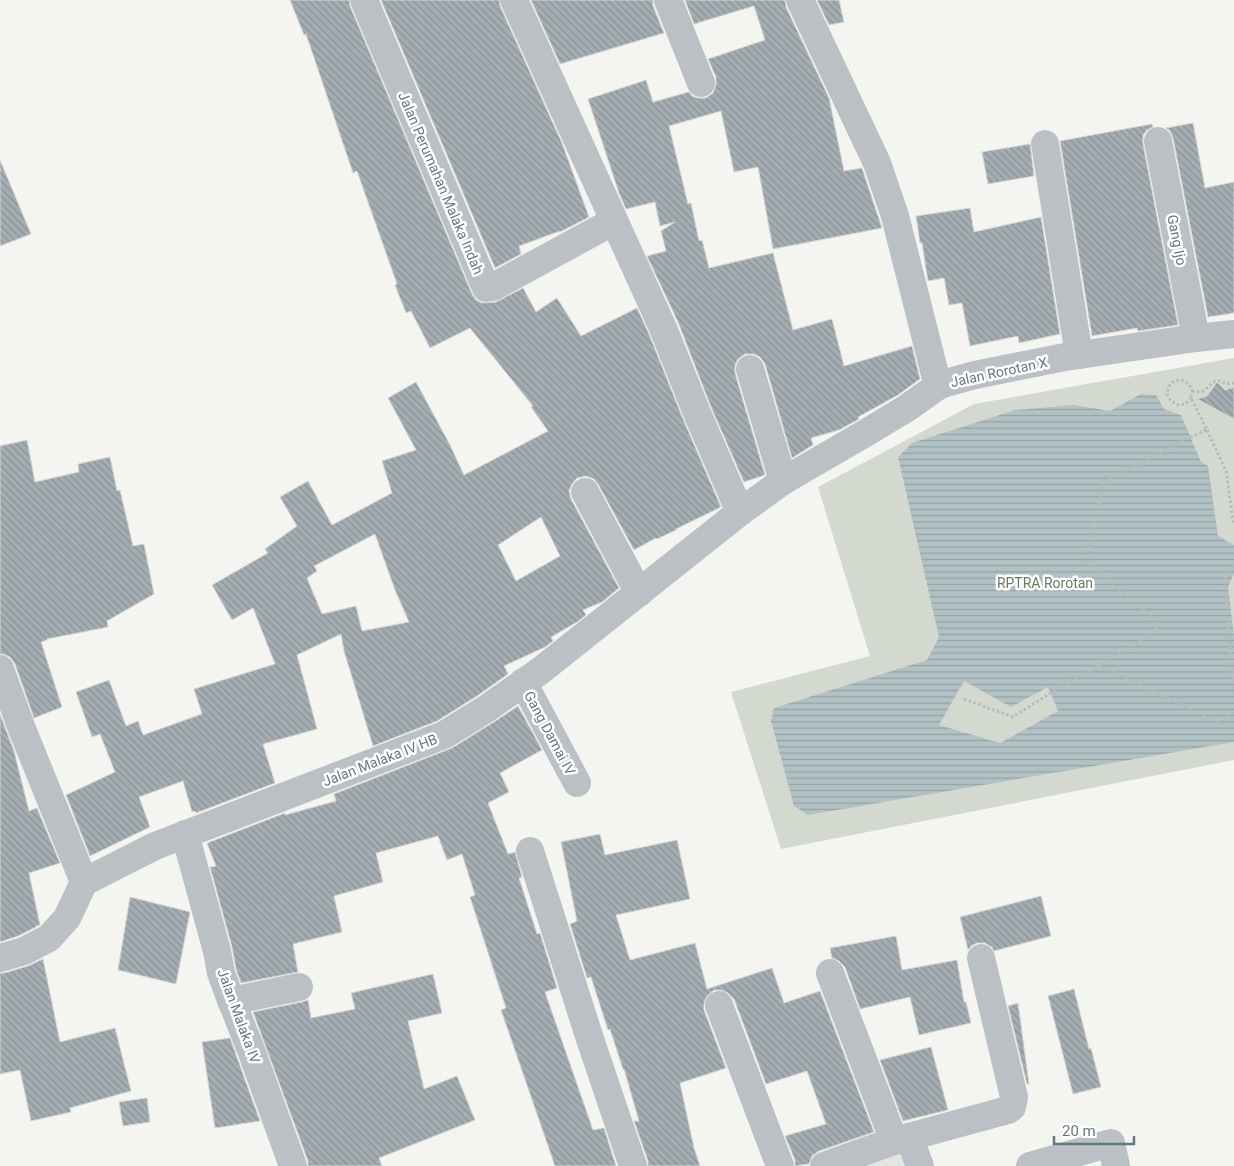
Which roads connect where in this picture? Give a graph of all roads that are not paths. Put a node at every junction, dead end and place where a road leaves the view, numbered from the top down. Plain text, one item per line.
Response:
1 (364, 0) edge
2 (514, 0) edge
3 (668, 0) edge
4 (800, 0) edge
5 (701, 83) dead end
6 (1158, 142) dead end
7 (1045, 144) dead end
8 (618, 230) junction
9 (1234, 334) edge
10 (1196, 338) junction
11 (1079, 355) junction
12 (750, 369) dead end
13 (950, 382) junction
14 (783, 481) junction
15 (585, 492) dead end
16 (740, 512) junction
17 (639, 593) junction
18 (0, 669) edge
19 (523, 682) junction
20 (11, 732) edge
21 (577, 783) dead end
22 (185, 834) junction
23 (530, 852) dead end
24 (84, 882) junction
25 (0, 958) edge
26 (981, 958) dead end
27 (830, 973) dead end
28 (299, 988) dead end
29 (231, 1001) junction
30 (719, 1005) dead end
31 (902, 1139) junction
32 (293, 1166) edge
33 (633, 1166) edge
34 (780, 1166) edge
35 (824, 1166) edge
36 (920, 1166) edge
37 (1030, 1166) edge
38 (1116, 1166) edge

1 - 8 street, Jalan Perumahan Malaka Indah
2 - 8 street
3 - 5 street
4 - 13 street
6 - 10 street, Gang Ijo
7 - 11 street
8 - 16 street
9 - 10 street, Jalan Rorotan X
10 - 11 street, Jalan Rorotan X
11 - 13 street, Jalan Rorotan X
12 - 14 street
13 - 14 street, Jalan Rorotan X
14 - 16 street, Jalan Rorotan X
15 - 17 street
16 - 17 street, Jalan Malaka IV HB
17 - 19 street, Jalan Malaka IV HB
18 - 20 street
19 - 21 street, Gang Damai IV
19 - 22 street, Jalan Malaka IV HB
20 - 24 street
22 - 24 street, Jalan Malaka IV HB
22 - 29 street, Jalan Malaka IV
23 - 33 street
24 - 25 street
26 - 31 street
27 - 31 street
28 - 29 street
29 - 32 street, Jalan Malaka IV
30 - 34 street
31 - 35 street
31 - 36 street
37 - 38 street

